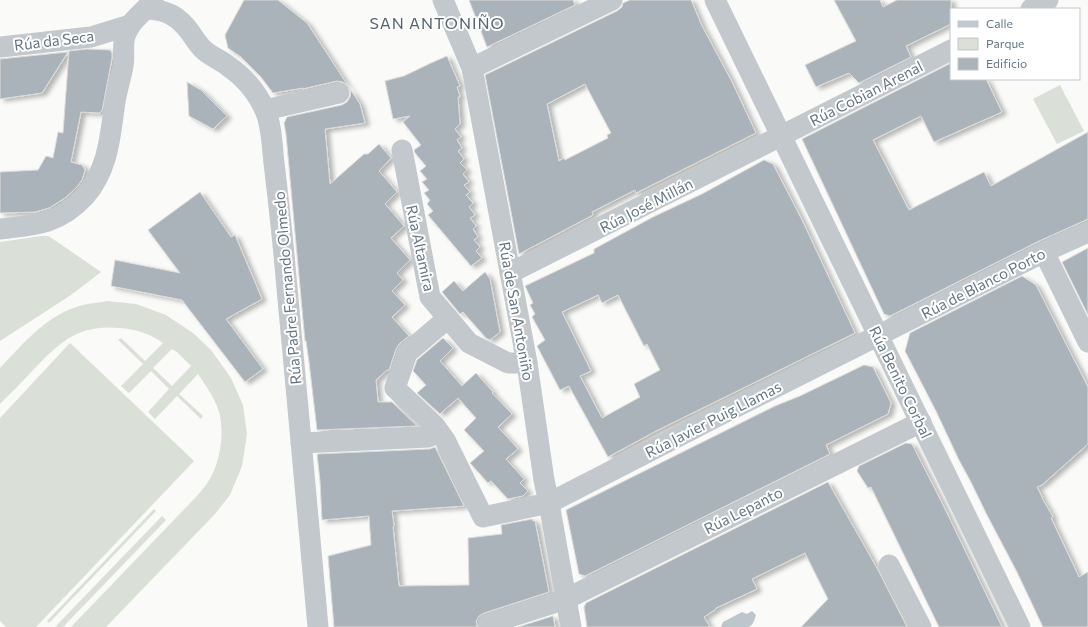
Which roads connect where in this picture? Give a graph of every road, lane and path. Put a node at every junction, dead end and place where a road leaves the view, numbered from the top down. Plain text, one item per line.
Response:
1 (443, 0) edge
2 (612, 0) edge
3 (715, 0) edge
4 (1048, 0) edge
5 (150, 4) edge
6 (586, 6) edge
7 (1033, 8) edge
8 (130, 25) junction
9 (0, 47) edge
10 (950, 51) edge
11 (472, 68) junction
12 (339, 93) dead end
13 (265, 110) junction
14 (782, 136) junction
15 (402, 150) dead end
16 (0, 229) edge
17 (1088, 232) edge
18 (1044, 252) junction
19 (510, 273) junction
20 (448, 318) junction
21 (878, 336) junction
22 (1088, 342) edge
23 (527, 363) junction
24 (921, 422) junction
25 (428, 437) dead end
26 (301, 443) junction
27 (549, 503) junction
28 (889, 565) dead end
29 (566, 599) junction
30 (318, 627) edge
31 (489, 627) edge
32 (571, 627) edge
33 (920, 627) edge
34 (1020, 627) edge

1 - 11 street, Rúa de San Antoniño
2 - 6 street
3 - 14 street, Rúa Benito Corbal
4 - 7 street
5 - 8 street
5 - 13 street, Rúa Padre Fernando Olmedo
6 - 11 street
8 - 9 street, Rúa da Seca
8 - 16 street
10 - 14 street, Rúa Cobian Arenal
11 - 19 street, Rúa de San Antoniño
12 - 13 street
13 - 26 street, Rúa Padre Fernando Olmedo
14 - 19 street, Rúa José Millán
14 - 21 street, Rúa Benito Corbal
15 - 20 street, Rúa Altamira
17 - 18 street, Rúa de Blanco Porto
18 - 21 street, Rúa de Blanco Porto
18 - 22 street
19 - 23 street, Rúa de San Antoniño
20 - 23 street, Rúa Altamira
20 - 27 street, Rúa Javier Puig Llamas
21 - 24 street, Rúa Benito Corbal
21 - 27 street, Rúa Javier Puig Llamas
23 - 27 street, Rúa de San Antoniño
24 - 29 street, Rúa Lepanto
24 - 34 street, Rúa Benito Corbal
25 - 26 street
26 - 30 street, Rúa Padre Fernando Olmedo
27 - 29 street, Rúa de San Antoniño
28 - 33 street
29 - 31 street, Rúa Lepanto
29 - 32 street, Rúa de San Antoniño

